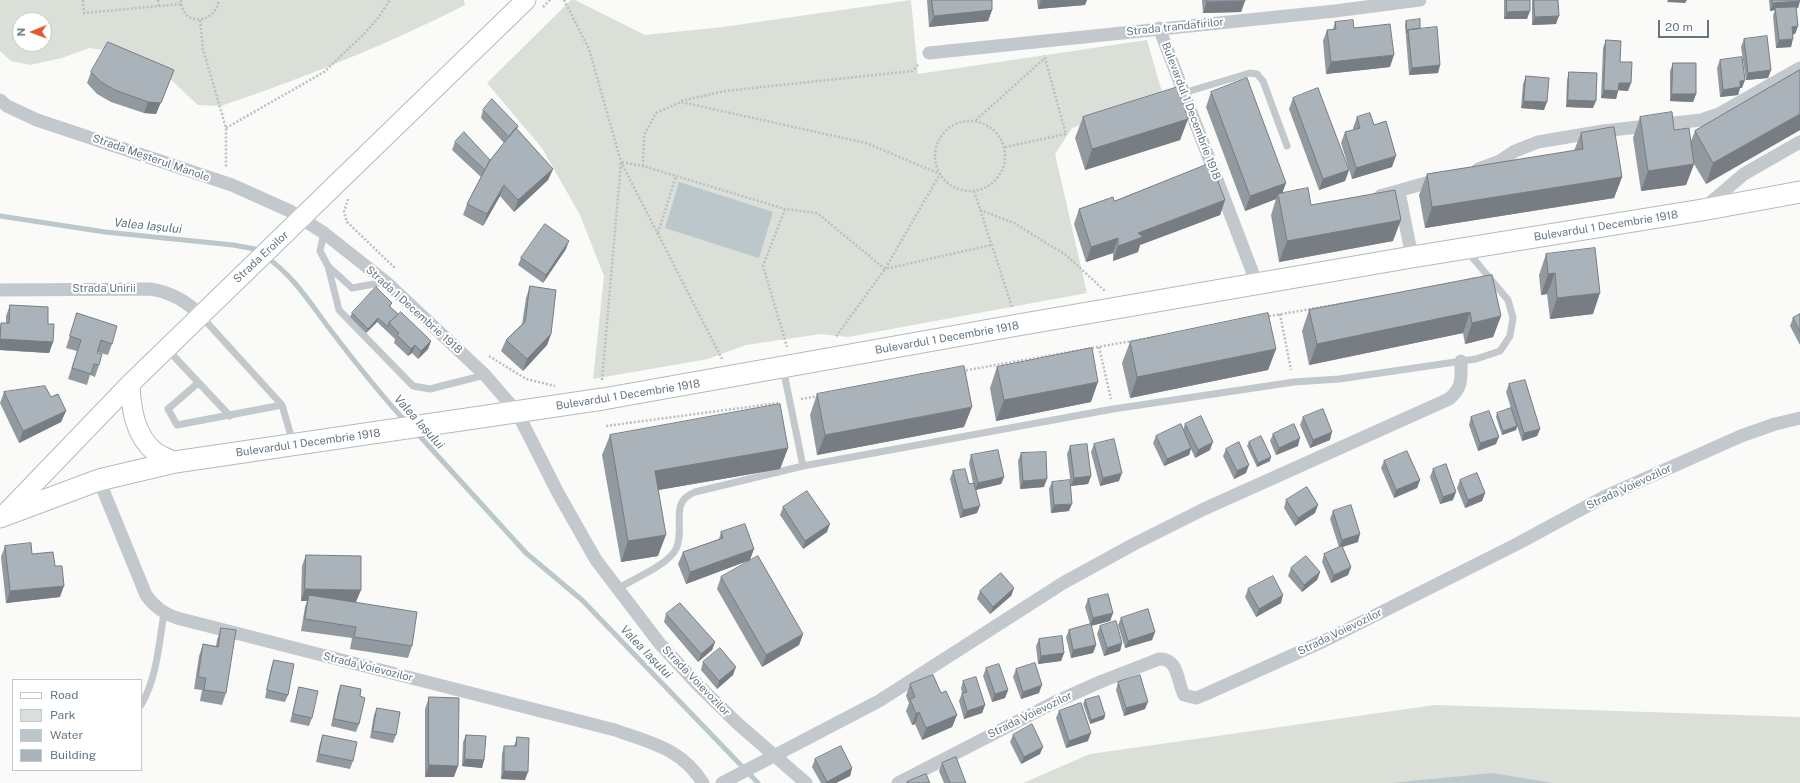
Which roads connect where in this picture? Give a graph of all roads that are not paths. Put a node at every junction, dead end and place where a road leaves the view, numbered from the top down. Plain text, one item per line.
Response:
1 (1420, 0) edge
2 (532, 6) edge
3 (1159, 28) junction
4 (929, 53) road end
5 (1800, 68) edge
6 (1183, 93) junction
7 (0, 100) edge
8 (1800, 142) edge
9 (1287, 146) dead end
10 (1464, 173) edge
11 (1451, 176) edge
12 (1399, 192) junction
13 (1800, 192) edge
14 (1369, 199) edge
15 (1702, 210) junction
16 (302, 218) junction
17 (324, 233) junction
18 (1465, 249) junction
19 (1412, 257) junction
20 (328, 266) junction
21 (386, 282) junction
22 (1257, 284) junction
23 (0, 290) edge
24 (201, 316) junction
25 (167, 348) junction
26 (1461, 361) junction
27 (783, 368) junction
28 (485, 375) junction
29 (198, 383) junction
30 (130, 384) junction
31 (282, 405) junction
32 (517, 412) junction
33 (230, 416) junction
34 (1800, 418) edge
35 (294, 445) junction
36 (175, 462) junction
37 (803, 466) junction
38 (99, 480) junction
39 (1, 517) edge
40 (617, 588) junction
41 (164, 613) junction
42 (142, 704) edge
43 (774, 756) junction
44 (727, 780) edge
45 (703, 783) edge
46 (806, 783) edge
47 (898, 783) edge

1 - 3 street, Strada trandafirilor
2 - 16 main road, Strada Eroilor
3 - 4 street, Strada trandafirilor
3 - 6 street, Bulevardul 1 Decembrie 1918
5 - 10 street
6 - 9 lane
6 - 22 street, Bulevardul 1 Decembrie 1918
7 - 16 street, Strada Meșterul Manole
8 - 15 street
11 - 12 street
12 - 14 street
12 - 19 street
13 - 15 main road, Bulevardul 1 Decembrie 1918
15 - 18 main road, Bulevardul 1 Decembrie 1918
16 - 17 street, Strada 1 Decembrie 1918
16 - 24 main road, Strada Eroilor
17 - 20 lane
17 - 21 street, Strada 1 Decembrie 1918
18 - 19 main road, Bulevardul 1 Decembrie 1918
18 - 26 lane
19 - 22 main road, Bulevardul 1 Decembrie 1918
20 - 21 lane
20 - 28 lane
21 - 28 street, Strada 1 Decembrie 1918
22 - 27 main road, Bulevardul 1 Decembrie 1918
23 - 24 street, Strada Unirii
24 - 25 main road, Strada Eroilor
24 - 31 lane
25 - 29 lane
25 - 30 main road, Strada Eroilor
26 - 37 lane
26 - 43 street
27 - 32 main road, Bulevardul 1 Decembrie 1918
27 - 37 lane
28 - 32 street, Strada 1 Decembrie 1918
29 - 33 lane
29 - 33 lane
30 - 36 main road
30 - 39 main road, Strada Eroilor
31 - 33 lane
31 - 35 lane
32 - 35 main road, Bulevardul 1 Decembrie 1918
32 - 40 street, Strada Voievozilor
34 - 47 street, Strada Voievozilor
35 - 36 main road, Bulevardul 1 Decembrie 1918
36 - 38 main road, Bulevardul 1 Decembrie 1918
37 - 40 lane
38 - 39 main road, Bulevardul 1 Decembrie 1918
38 - 41 street, Strada Voievozilor
40 - 43 street, Strada Voievozilor
41 - 42 lane
41 - 45 street, Strada Voievozilor
43 - 44 street
43 - 46 street, Strada Voievozilor

